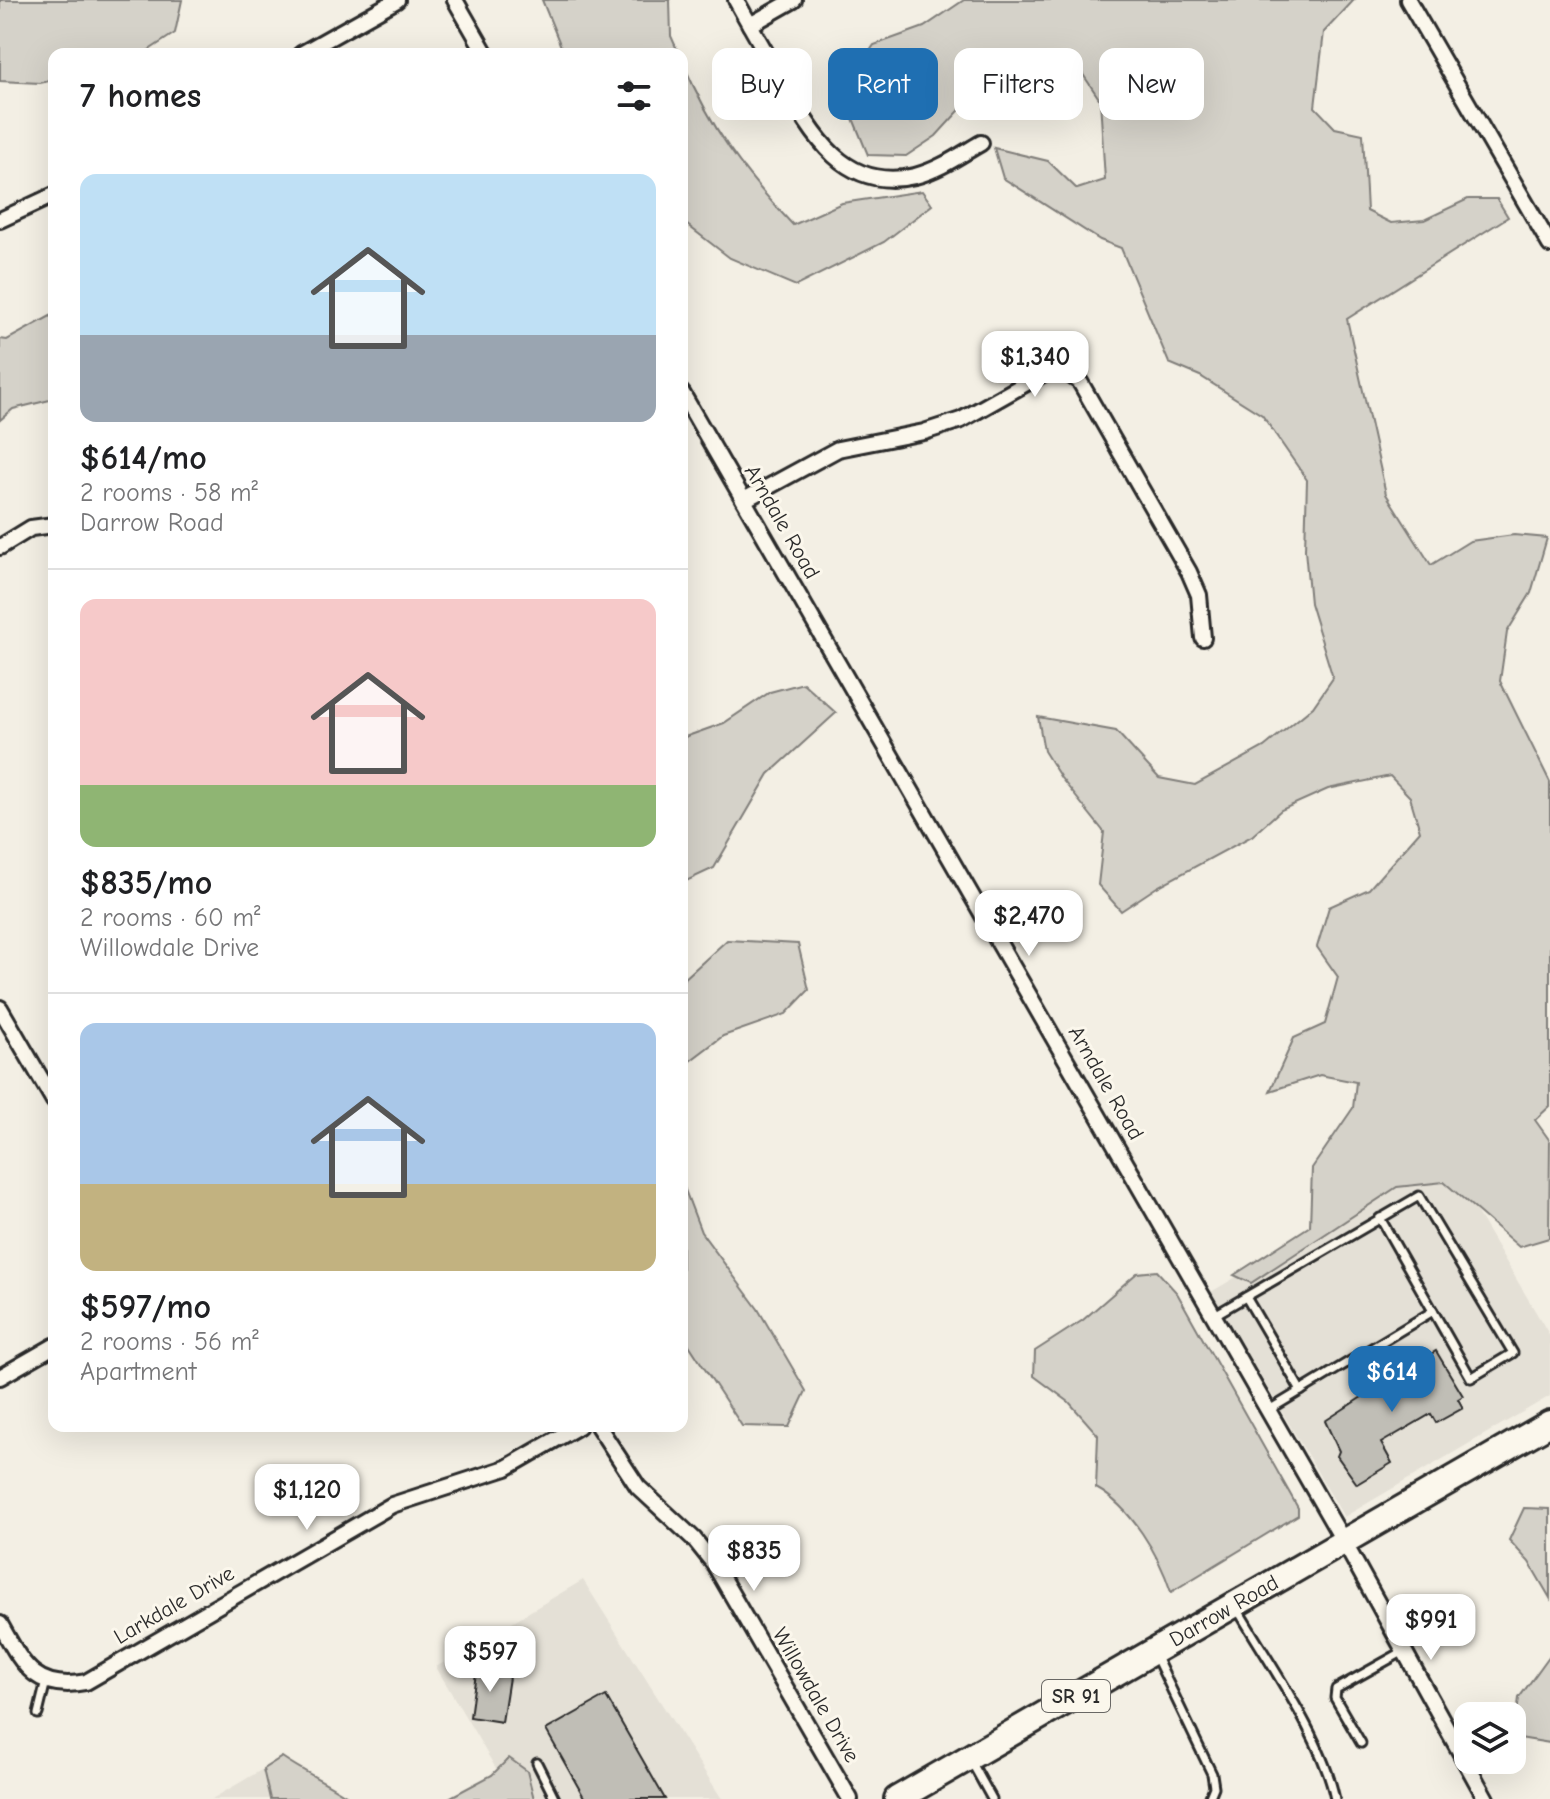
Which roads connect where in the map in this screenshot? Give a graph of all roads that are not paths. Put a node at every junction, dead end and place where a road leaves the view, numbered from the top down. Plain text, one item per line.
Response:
1 (397, 0) edge
2 (455, 0) edge
3 (736, 0) edge
4 (794, 0) edge
5 (1408, 0) edge
6 (750, 25) junction
7 (312, 48) edge
8 (483, 48) edge
9 (981, 143) dead end
10 (48, 198) edge
11 (0, 220) edge
12 (1550, 245) edge
13 (688, 403) edge
14 (744, 500) junction
15 (48, 526) edge
16 (0, 547) edge
17 (1203, 638) dead end
18 (0, 1008) edge
19 (48, 1091) edge
20 (1380, 1218) junction
21 (1246, 1297) junction
22 (1433, 1311) junction
23 (1213, 1316) junction
24 (48, 1349) edge
25 (0, 1377) edge
26 (1301, 1391) junction
27 (1267, 1411) junction
28 (1550, 1423) edge
29 (569, 1432) edge
30 (602, 1432) edge
31 (1344, 1542) junction
32 (1234, 1605) junction
33 (0, 1624) edge
34 (1154, 1651) junction
35 (1404, 1651) junction
36 (46, 1681) junction
37 (38, 1714) dead end
38 (1361, 1743) dead end
39 (969, 1758) junction
40 (537, 1763) dead end
41 (555, 1799) edge
42 (850, 1799) edge
43 (897, 1799) edge
44 (992, 1799) edge
45 (1209, 1799) edge
46 (1335, 1799) edge
47 (1486, 1799) edge

1 - 7 street
2 - 8 street
3 - 6 street
4 - 6 street
5 - 12 street
6 - 9 street
10 - 11 street
13 - 14 street, Arndale Road
14 - 17 street
14 - 23 street, Arndale Road
15 - 16 street
18 - 19 street
20 - 21 lane
20 - 22 lane
20 - 22 lane
21 - 23 lane
21 - 26 lane
22 - 26 lane
23 - 27 street, Arndale Road
24 - 25 street
26 - 27 lane
27 - 31 street, Arndale Road
28 - 31 main road, Darrow Road / SR 91
29 - 36 street, Larkdale Drive
30 - 42 street, Willowdale Drive
31 - 32 main road, Darrow Road / SR 91
31 - 35 street, Arndale Road
32 - 34 main road, Darrow Road / SR 91
32 - 46 lane
33 - 36 street
34 - 39 main road, Darrow Road / SR 91
34 - 45 lane
35 - 38 lane
35 - 47 street, Arndale Road
36 - 37 lane
39 - 43 main road, Darrow Road / SR 91
39 - 44 lane
40 - 41 lane

